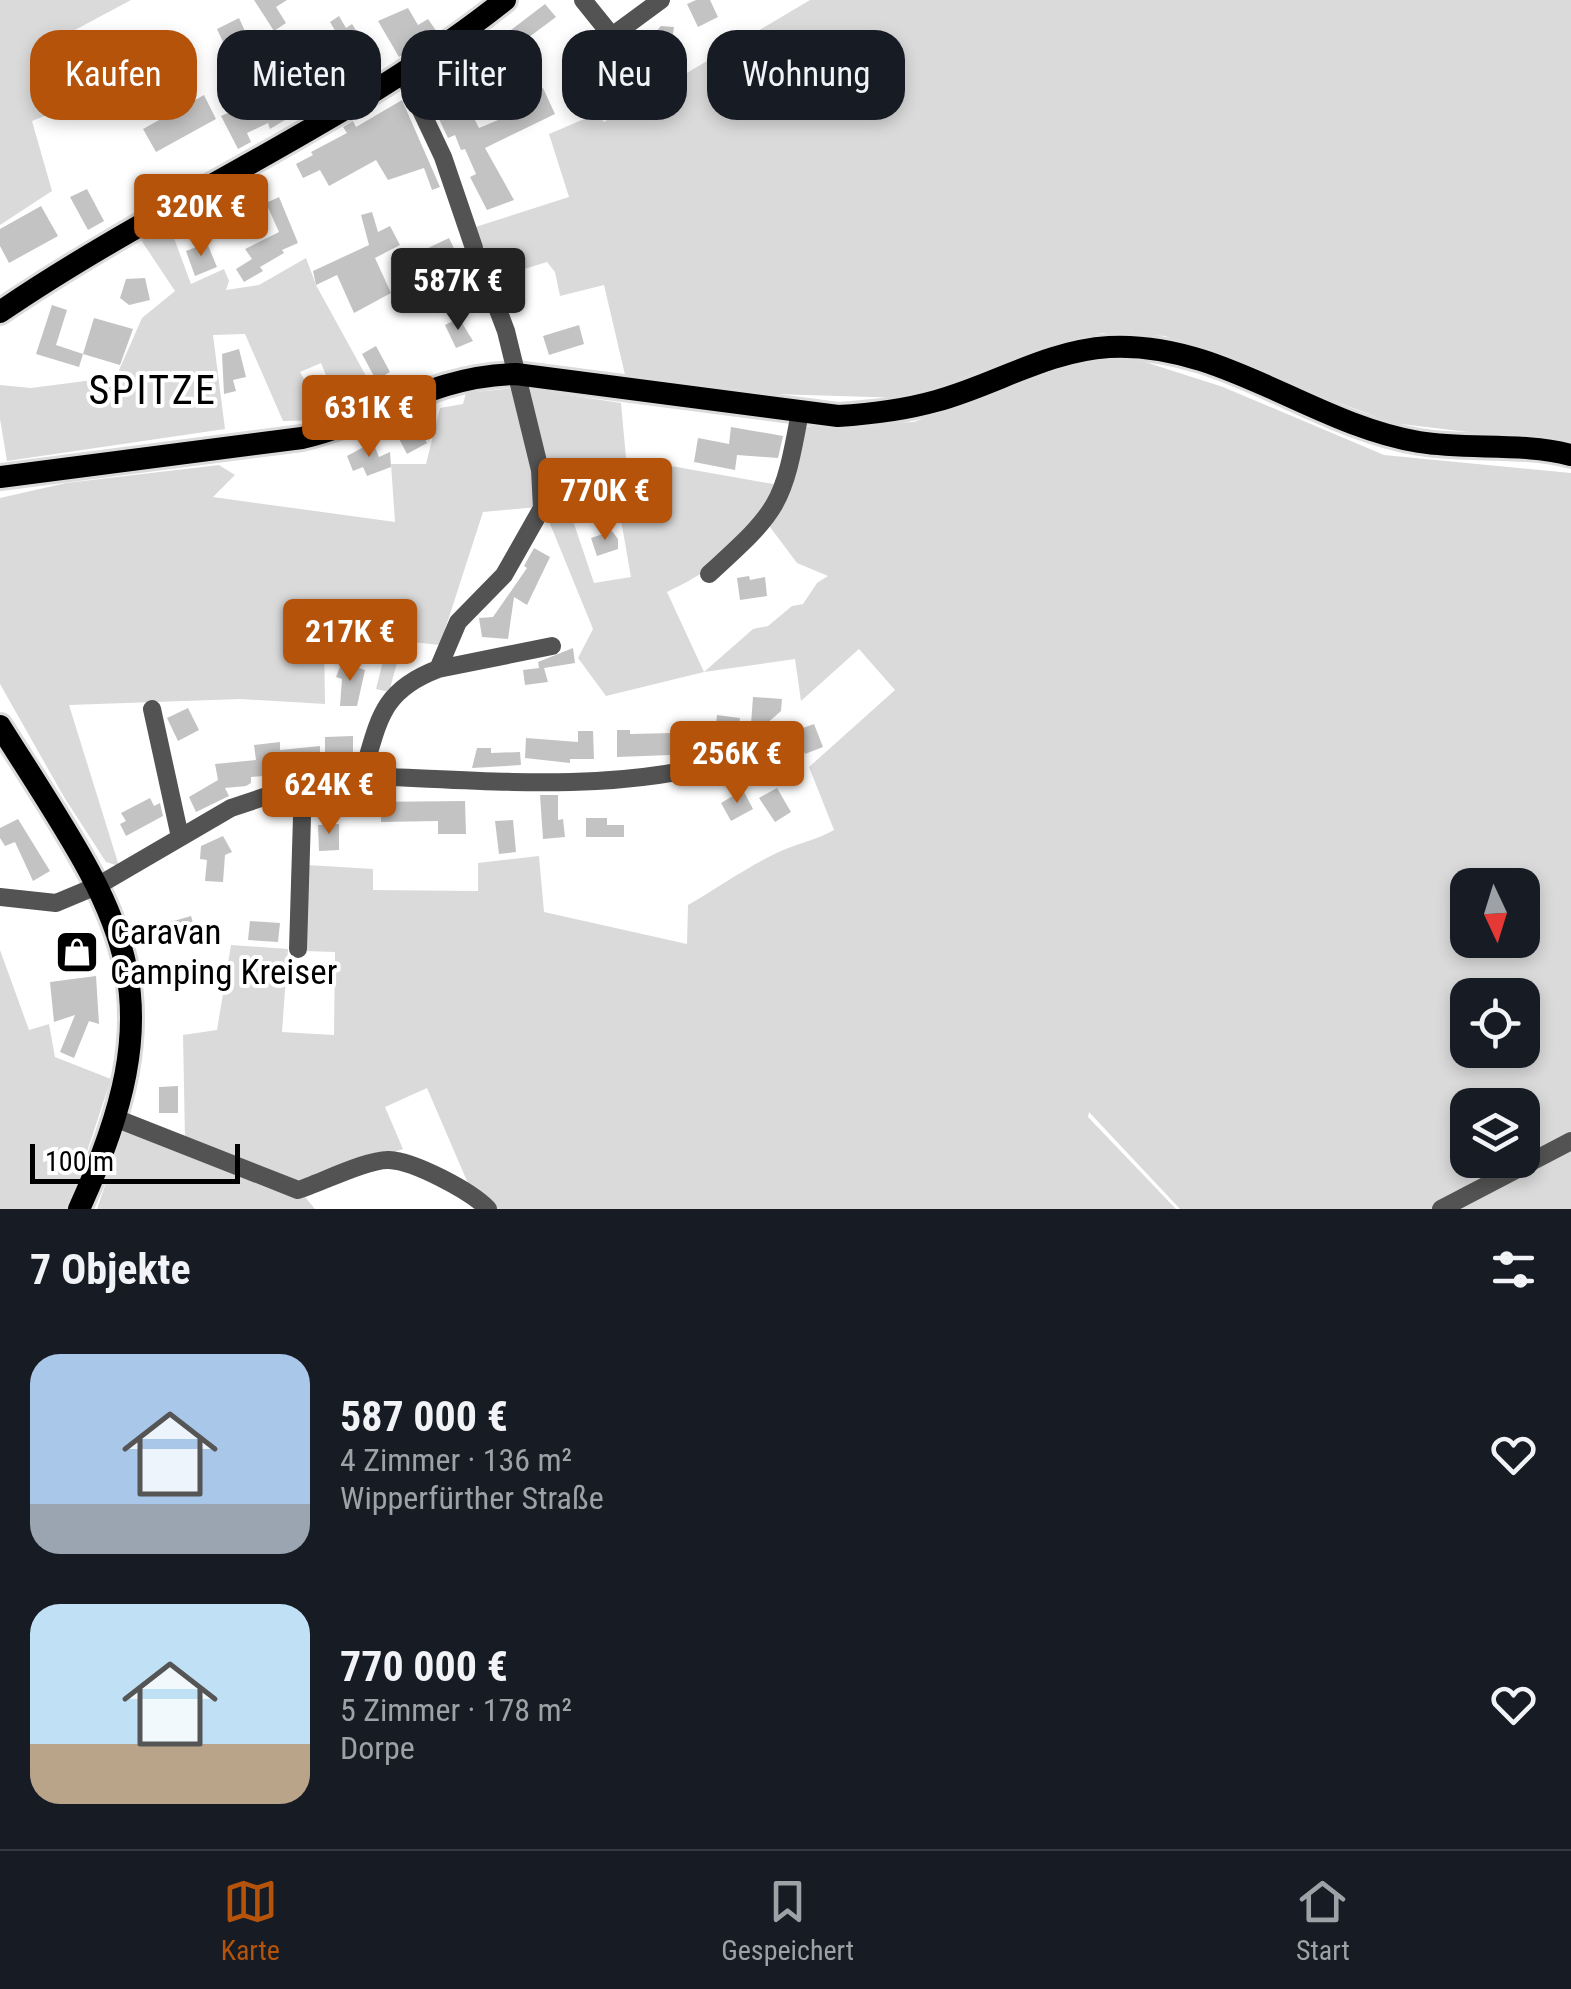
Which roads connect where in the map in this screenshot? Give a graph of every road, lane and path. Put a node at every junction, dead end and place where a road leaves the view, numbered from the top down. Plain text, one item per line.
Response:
1 (505, 0) edge
2 (583, 0) edge
3 (661, 0) edge
4 (464, 30) edge
5 (401, 76) edge
6 (426, 120) edge
7 (0, 312) edge
8 (516, 374) junction
9 (800, 412) junction
10 (1571, 455) edge
11 (0, 477) edge
12 (709, 574) dead end
13 (552, 646) dead end
14 (438, 669) junction
15 (152, 708) dead end
16 (0, 726) edge
17 (760, 750) dead end
18 (362, 776) junction
19 (303, 784) junction
20 (180, 837) junction
21 (99, 885) junction
22 (0, 897) edge
23 (298, 949) dead end
24 (115, 1118) junction
25 (1571, 1141) edge
26 (79, 1209) edge
27 (488, 1209) edge
28 (1441, 1209) edge

1 - 4 main road
2 - 3 street
5 - 7 main road
6 - 8 street
8 - 9 main road
8 - 11 main road
8 - 14 street
9 - 10 main road
9 - 12 street
13 - 14 street
14 - 18 street
15 - 20 street
16 - 21 main road
17 - 18 street
18 - 19 street
19 - 20 street
19 - 23 street
20 - 21 street
21 - 22 street
21 - 24 main road
24 - 26 main road
24 - 27 street
25 - 28 street

